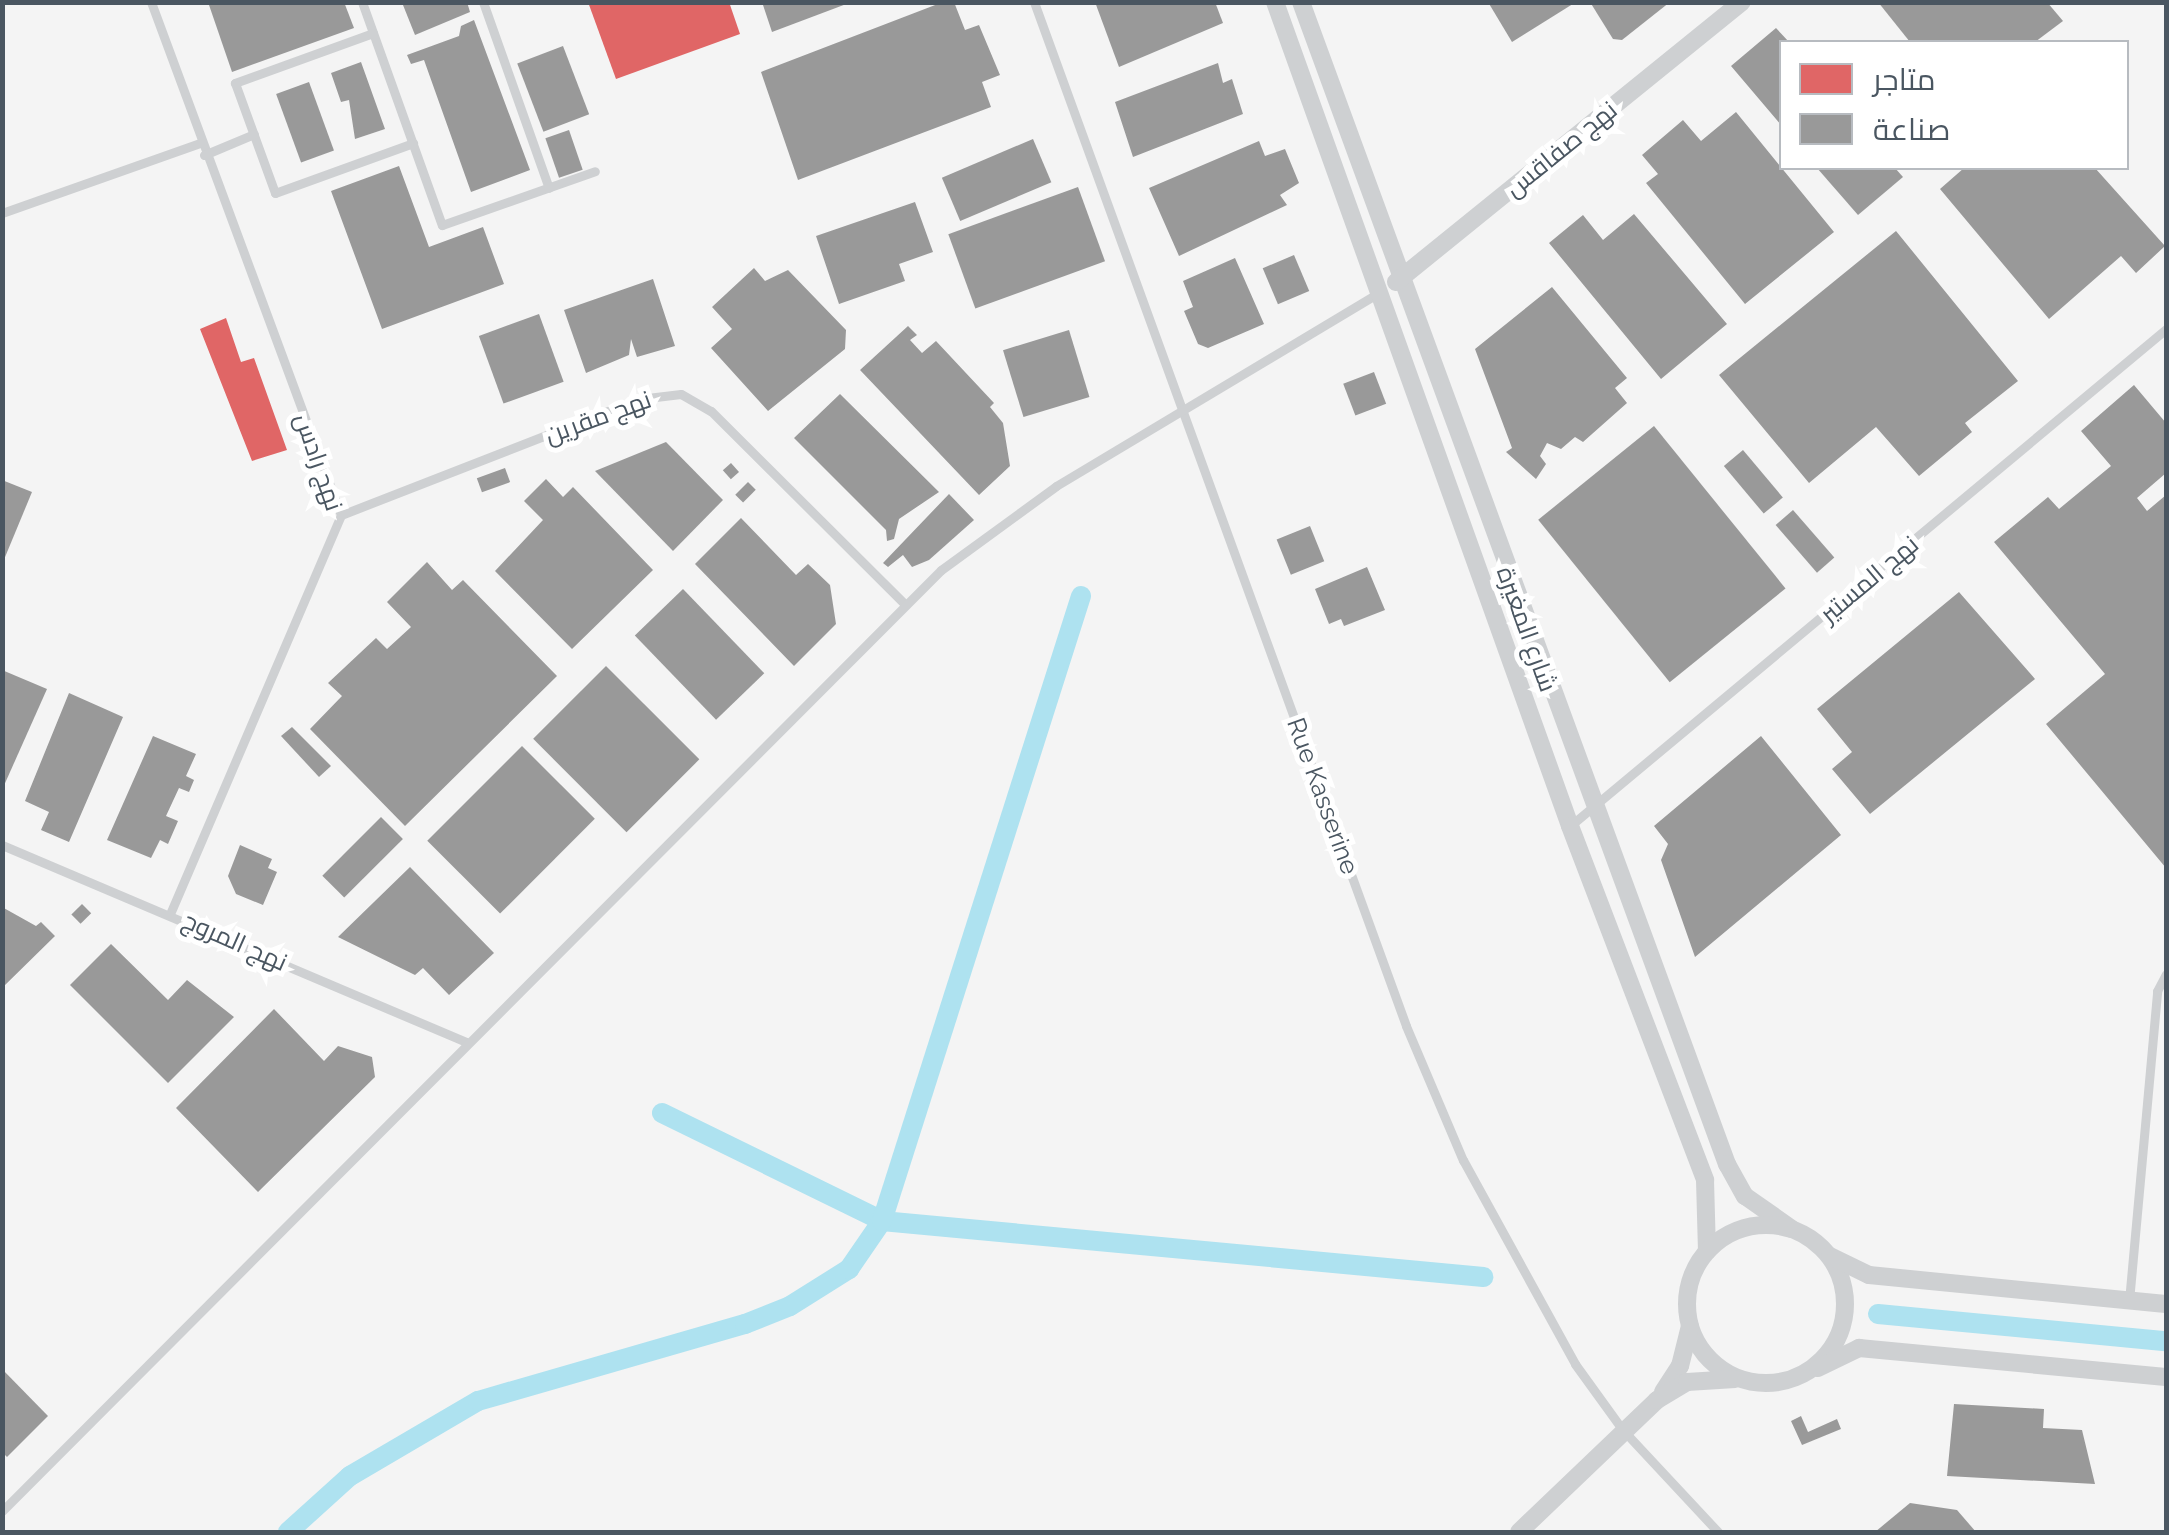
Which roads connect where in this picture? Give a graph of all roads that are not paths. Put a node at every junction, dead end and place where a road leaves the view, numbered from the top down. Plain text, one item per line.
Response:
1 (152, 2) edge
2 (362, 2) edge
3 (482, 2) edge
4 (1034, 2) edge
5 (1275, 2) edge
6 (1301, 2) edge
7 (1742, 2) edge
8 (373, 33) junction
9 (254, 134) junction
10 (200, 143) junction
11 (413, 144) junction
12 (204, 156) junction
13 (595, 171) dead end
14 (549, 188) junction
15 (2, 214) edge
16 (1402, 278) junction
17 (1378, 293) junction
18 (2166, 329) edge
19 (1182, 412) junction
20 (341, 516) junction
21 (904, 603) junction
22 (1593, 812) junction
23 (1570, 826) junction
24 (2, 844) edge
25 (171, 912) junction
26 (2166, 974) edge
27 (466, 1042) junction
28 (1792, 1229) junction
29 (1707, 1251) junction
30 (1830, 1256) junction
31 (2129, 1301) junction
32 (2166, 1304) edge
33 (1690, 1326) junction
34 (1800, 1376) junction
35 (2166, 1377) edge
36 (1740, 1379) junction
37 (1657, 1400) junction
38 (1622, 1430) junction
39 (2, 1511) edge
40 (1519, 1532) edge
41 (1718, 1532) edge

1 - 10 lane, نهج رادس
2 - 8 lane
3 - 14 lane
4 - 19 lane, Rue Kasserine
5 - 17 street, شارع المغيرة
6 - 16 street, شارع المغيرة
7 - 16 street, نهج صفاقس
8 - 9 lane
8 - 11 lane
9 - 11 lane
9 - 12 lane
10 - 12 lane, نهج رادس
10 - 15 lane
11 - 14 lane
12 - 20 lane, نهج رادس
13 - 14 lane
16 - 17 street, نهج صفاقس
16 - 22 street, شارع المغيرة
17 - 19 lane
17 - 23 street, شارع المغيرة
18 - 22 lane, نهج المستير
19 - 21 lane
19 - 38 lane, Rue Kasserine
20 - 21 lane, نهج مقرين
20 - 25 lane, نهج رادس
21 - 27 lane
22 - 23 lane, نهج المستير
22 - 28 street, شارع المغيرة
23 - 29 street, شارع المغيرة
24 - 25 lane, نهج المروج
25 - 27 lane, نهج المروج
26 - 31 lane
27 - 39 lane
28 - 29 street
28 - 30 street
29 - 33 street
30 - 31 street
30 - 34 street
31 - 32 street
33 - 36 street
33 - 37 street
34 - 35 street
34 - 36 street
36 - 37 street
37 - 38 street
38 - 40 street
38 - 41 lane, Rue Kasserine

